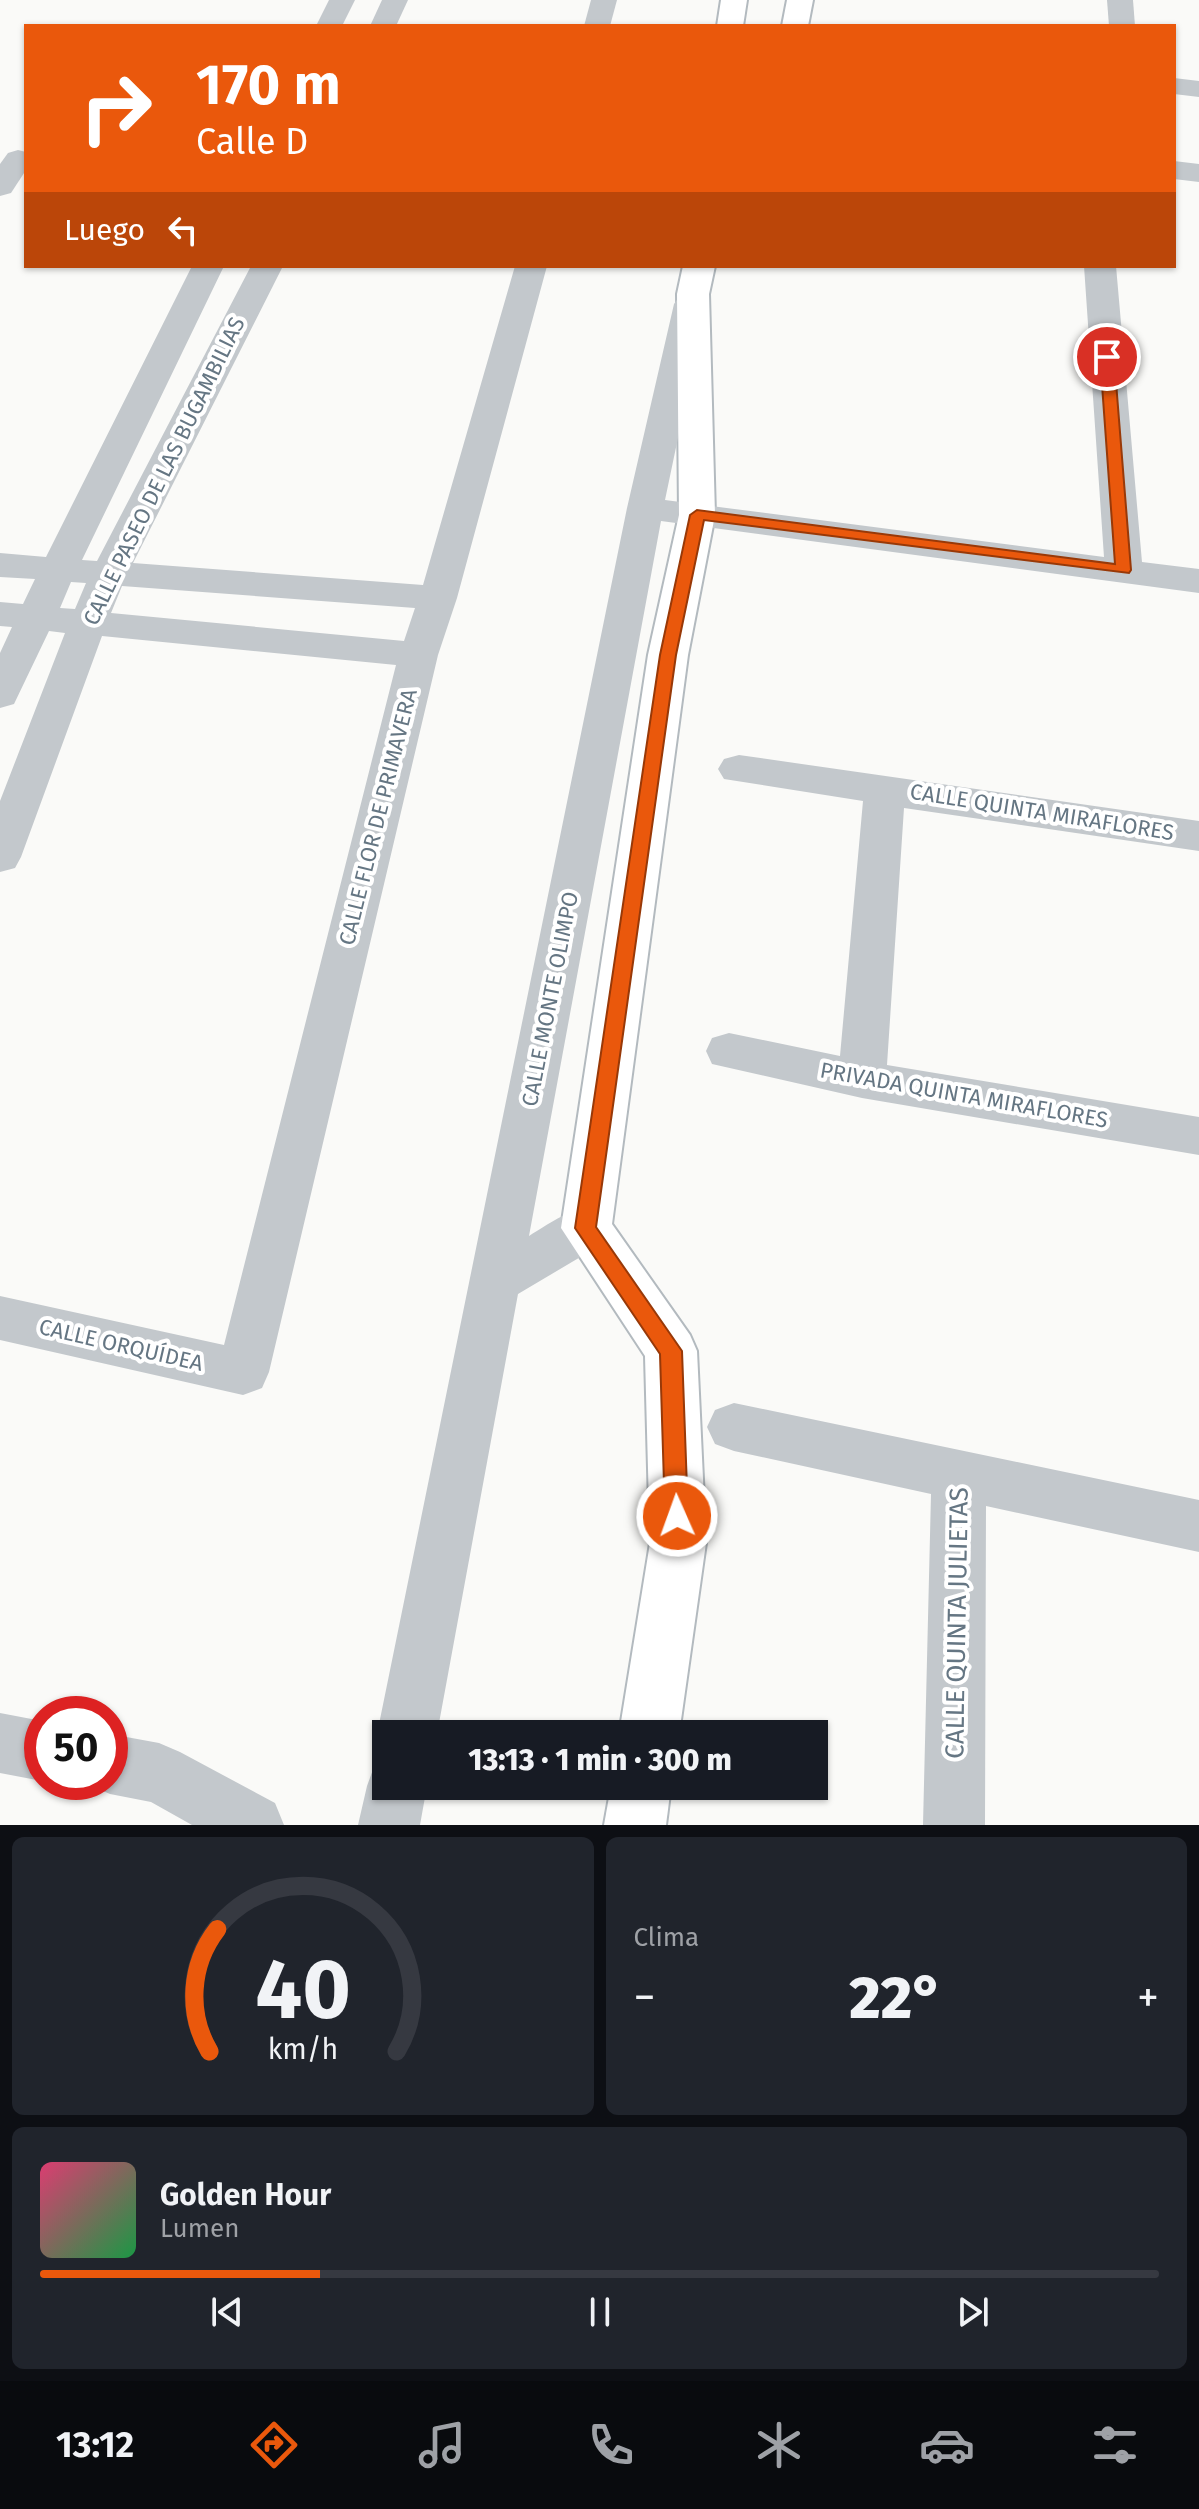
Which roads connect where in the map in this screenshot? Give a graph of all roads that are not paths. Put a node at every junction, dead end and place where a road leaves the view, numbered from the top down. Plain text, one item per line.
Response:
1 (342, 0) edge
2 (395, 0) edge
3 (604, 0) edge
4 (734, 0) edge
5 (800, 0) edge
6 (1120, 0) edge
7 (330, 24) edge
8 (384, 24) edge
9 (598, 24) edge
10 (730, 24) edge
11 (795, 24) edge
12 (1122, 24) edge
13 (1176, 86) edge
14 (1199, 89) edge
15 (15, 158) edge
16 (1176, 170) edge
17 (1199, 173) edge
18 (0, 187) edge
19 (207, 268) edge
20 (266, 268) edge
21 (530, 268) edge
22 (1100, 268) edge
23 (696, 280) edge
24 (645, 508) junction
25 (697, 515) junction
26 (0, 565) edge
27 (59, 568) junction
28 (1124, 570) junction
29 (110, 571) junction
30 (1199, 581) edge
31 (438, 598) junction
32 (18, 615) edge
33 (88, 622) junction
34 (418, 655) junction
35 (612, 675) junction
36 (664, 686) junction
37 (0, 695) edge
38 (739, 769) dead end
39 (885, 788) junction
40 (1199, 836) edge
41 (0, 857) edge
42 (729, 1051) dead end
43 (862, 1079) junction
44 (1199, 1136) edge
45 (586, 1228) junction
46 (495, 1282) junction
47 (0, 1318) edge
48 (243, 1372) joint
49 (734, 1427) dead end
50 (959, 1474) junction
51 (1199, 1526) edge
52 (410, 1720) edge
53 (651, 1720) edge
54 (0, 1743) edge
55 (24, 1748) edge
56 (128, 1767) edge
57 (394, 1800) edge
58 (639, 1800) edge
59 (253, 1825) edge
60 (389, 1825) edge
61 (635, 1825) edge
62 (954, 1825) edge

1 - 7 street
2 - 8 street
3 - 9 street
4 - 10 main road
5 - 11 main road
6 - 12 street
13 - 14 street
15 - 18 street
16 - 17 street
19 - 27 street
20 - 29 street, CALLE PASEO DE LAS BUGAMBILIAS
21 - 31 street, CALLE FLOR DE PRIMAVERA
22 - 28 street
23 - 24 street, CALLE MONTE OLIMPO
23 - 25 main road
24 - 25 street
24 - 35 street, CALLE MONTE OLIMPO
25 - 28 street
25 - 36 main road
26 - 27 street
27 - 29 street
27 - 32 street
28 - 30 street
29 - 31 street
29 - 33 street, CALLE PASEO DE LAS BUGAMBILIAS
31 - 34 street, CALLE FLOR DE PRIMAVERA
32 - 33 street
32 - 37 street
33 - 34 street
33 - 41 street, CALLE PASEO DE LAS BUGAMBILIAS
34 - 48 street, CALLE FLOR DE PRIMAVERA
35 - 36 street
35 - 46 street, CALLE MONTE OLIMPO
36 - 45 main road
38 - 39 street, CALLE QUINTA MIRAFLORES
39 - 40 street, CALLE QUINTA MIRAFLORES
39 - 43 street, CALLE QUINTA MIRAFLORES
42 - 43 street, PRIVADA QUINTA MIRAFLORES
43 - 44 street, PRIVADA QUINTA MIRAFLORES
45 - 46 street
45 - 53 main road
46 - 52 street, CALLE MONTE OLIMPO
47 - 48 street, CALLE ORQUÍDEA
49 - 50 street
50 - 51 street, CALLE QUINTA JULIETAS
50 - 62 street, CALLE QUINTA JULIETAS
54 - 55 street
56 - 59 street
57 - 60 street
58 - 61 main road

